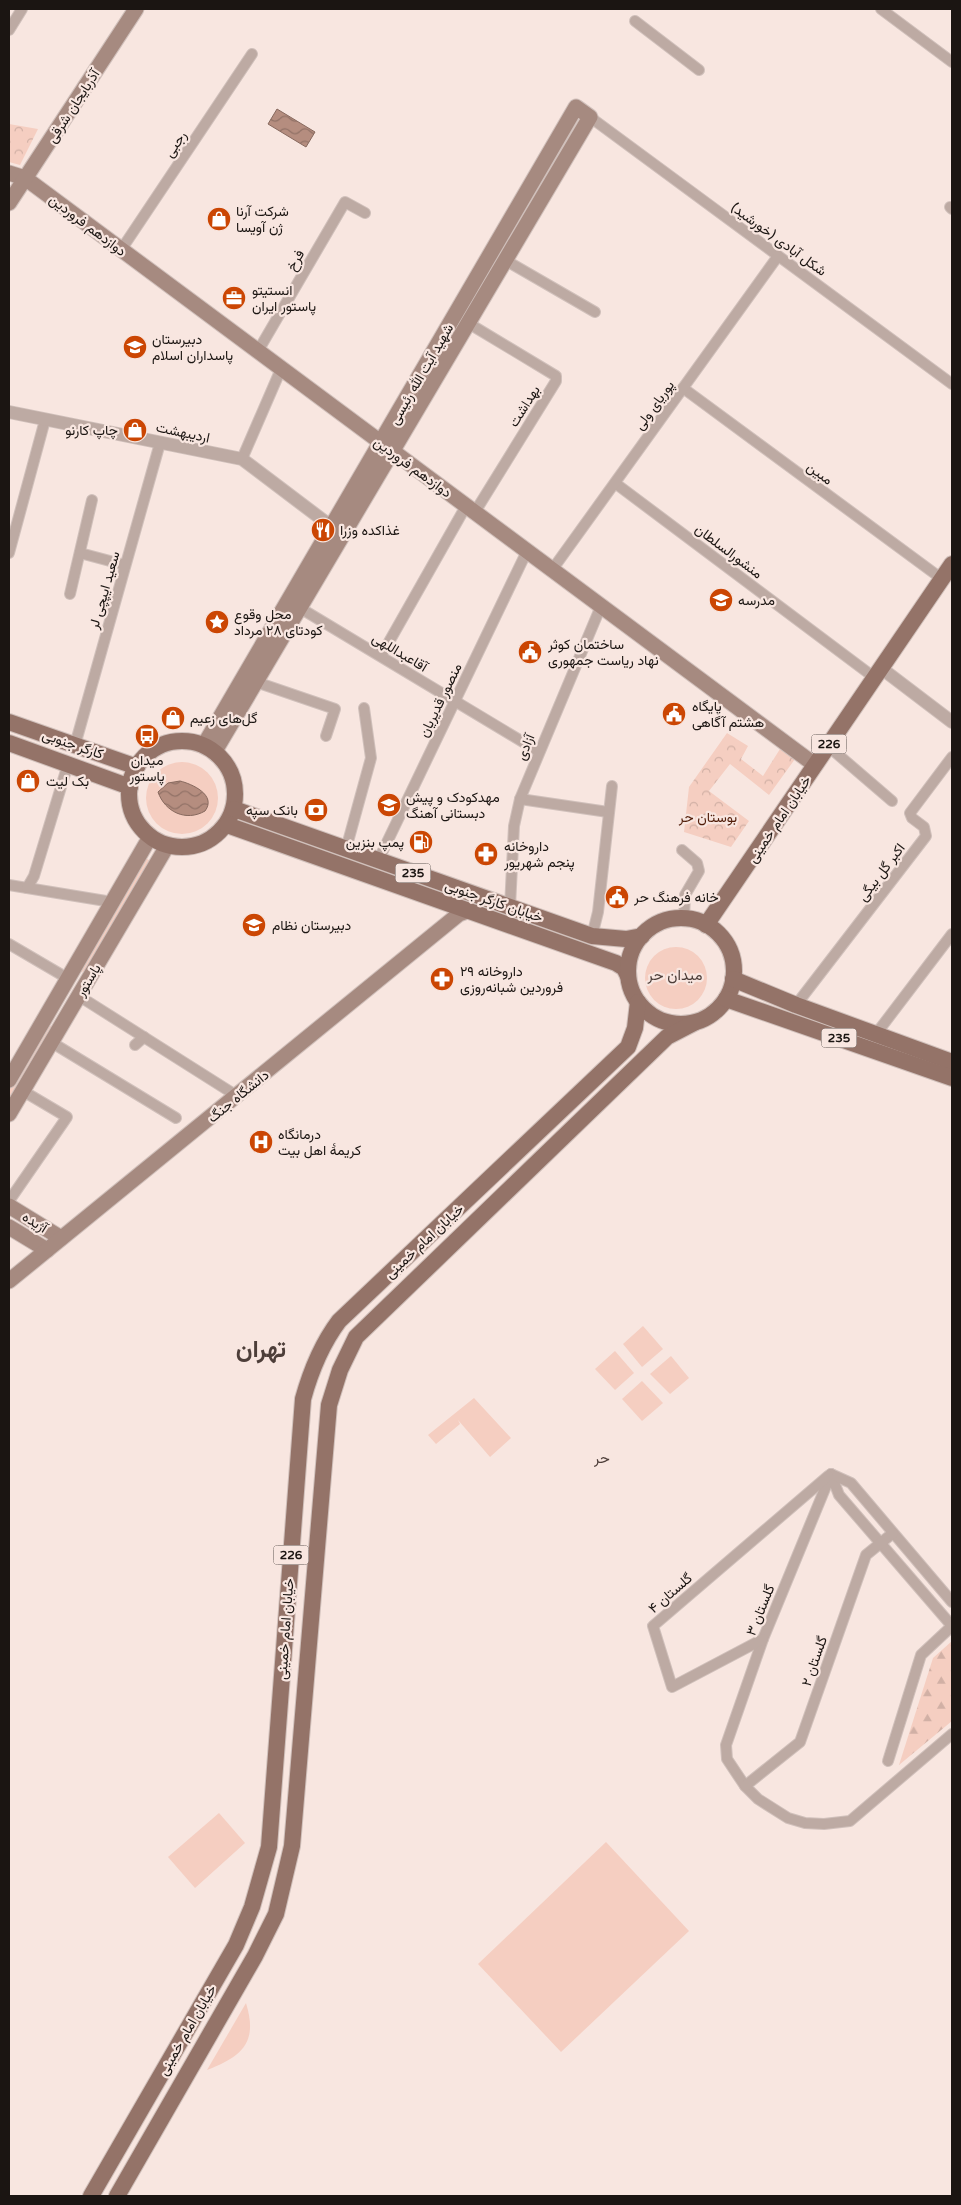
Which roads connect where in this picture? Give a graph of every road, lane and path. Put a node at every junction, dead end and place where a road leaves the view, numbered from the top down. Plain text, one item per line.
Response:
1 (22, 9) edge
2 (136, 9) edge
3 (881, 9) edge
4 (634, 21) dead end
5 (9, 30) edge
6 (252, 54) dead end
7 (952, 62) edge
8 (699, 70) dead end
9 (590, 117) junction
10 (9, 173) edge
11 (25, 178) junction
12 (9, 203) edge
13 (365, 213) dead end
14 (121, 250) junction
15 (778, 256) junction
16 (505, 260) junction
17 (595, 312) dead end
18 (468, 323) junction
19 (258, 351) junction
20 (281, 369) junction
21 (952, 384) edge
22 (683, 388) junction
23 (9, 412) edge
24 (45, 420) junction
25 (160, 443) junction
26 (386, 447) junction
27 (242, 459) junction
28 (615, 483) junction
29 (92, 500) dead end
30 (470, 509) junction
31 (337, 531) junction
32 (527, 551) junction
33 (80, 553) junction
34 (9, 554) edge
35 (952, 564) edge
36 (125, 565) junction
37 (552, 570) junction
38 (942, 579) junction
39 (70, 594) dead end
40 (601, 606) junction
41 (300, 608) junction
42 (381, 656) junction
43 (878, 673) junction
44 (256, 682) junction
45 (455, 701) junction
46 (364, 708) dead end
47 (9, 722) edge
48 (952, 722) edge
49 (326, 736) dead end
50 (9, 743) edge
51 (75, 745) junction
52 (828, 746) junction
53 (210, 748) junction
54 (538, 751) junction
55 (952, 757) edge
56 (68, 764) junction
57 (815, 765) junction
58 (137, 766) junction
59 (612, 786) dead end
60 (130, 787) junction
61 (520, 799) junction
62 (892, 801) dead end
63 (234, 809) junction
64 (608, 812) junction
65 (227, 825) junction
66 (150, 836) junction
67 (168, 846) junction
68 (346, 849) junction
69 (682, 850) dead end
70 (378, 860) junction
71 (9, 886) edge
72 (27, 888) junction
73 (112, 902) junction
74 (510, 907) junction
75 (467, 911) junction
76 (684, 919) junction
77 (706, 925) junction
78 (952, 934) edge
79 (592, 936) junction
80 (642, 936) junction
81 (9, 944) edge
82 (628, 976) junction
83 (67, 978) junction
84 (733, 979) junction
85 (79, 996) junction
86 (726, 999) junction
87 (638, 1002) junction
88 (796, 1005) junction
89 (46, 1014) junction
90 (694, 1023) junction
91 (62, 1024) junction
92 (876, 1034) junction
93 (144, 1037) junction
94 (51, 1042) junction
95 (135, 1045) dead end
96 (952, 1062) edge
97 (952, 1078) edge
98 (9, 1080) edge
99 (22, 1091) junction
100 (237, 1096) junction
101 (9, 1114) edge
102 (176, 1118) dead end
103 (9, 1202) edge
104 (9, 1206) edge
105 (9, 1226) edge
106 (62, 1238) junction
107 (47, 1250) junction
108 (9, 1281) edge
109 (831, 1474) junction
110 (893, 1533) junction
111 (881, 1543) junction
112 (288, 1585) junction
113 (313, 1589) junction
114 (952, 1602) edge
115 (952, 1626) edge
116 (763, 1639) junction
117 (952, 1734) edge
118 (888, 1761) dead end
119 (745, 1786) junction
120 (236, 1945) junction
121 (255, 1956) junction
122 (91, 2196) edge
123 (117, 2196) edge

1 - 5 street
2 - 11 main road, آذربایجان شرقی
3 - 7 street
4 - 8 street
6 - 14 street, رجبی
9 - 15 street, شکل آبادی (خورشید)
9 - 16 main road, شهید آیت الله رئیسی
9 - 26 main road, شهید آیت الله رئیسی
10 - 11 main road, دوازدهم فروردین
11 - 12 main road, آذربایجان شرقی
11 - 14 main road, دوازدهم فروردین
13 - 19 street, فرخ
14 - 19 main road, دوازدهم فروردین
15 - 21 street, شکل آبادی (خورشید)
15 - 22 street, پوریای ولی
16 - 17 street
16 - 18 main road, شهید آیت الله رئیسی
18 - 26 main road, شهید آیت الله رئیسی
18 - 30 street, بهداشت
19 - 20 main road, دوازدهم فروردین
20 - 26 main road, دوازدهم فروردین
20 - 27 street
22 - 28 street, پوریای ولی
22 - 38 street, مبین
23 - 24 street, اردیبهشت
24 - 25 street, اردیبهشت
24 - 34 street
25 - 27 street, اردیبهشت
25 - 36 street, سعید ایپچی لر
26 - 30 main road, دوازدهم فروردین
26 - 31 main road, شهید آیت الله رئیسی
27 - 31 street, اردیبهشت
28 - 37 street, پوریای ولی
28 - 43 street, منشورالسلطان
29 - 33 street
30 - 32 main road, دوازدهم فروردین
30 - 42 street
31 - 41 main road, شهید آیت الله رئیسی
31 - 53 main road, شهید آیت الله رئیسی
32 - 37 main road, دوازدهم فروردین
32 - 45 street, منصور قدیریان
33 - 36 street
33 - 39 street
35 - 38 main road, خیابان امام خمینی / 226
36 - 51 street, سعید ایپچی لر
37 - 40 main road, دوازدهم فروردین
38 - 43 main road, خیابان امام خمینی / 226
40 - 54 street, آزادی
40 - 57 main road, دوازدهم فروردین
41 - 42 street, آقاعبداللهی
41 - 44 main road, شهید آیت الله رئیسی
42 - 45 street, آقاعبداللهی
43 - 48 street
43 - 52 main road, خیابان امام خمینی / 226
44 - 49 street
44 - 53 main road, شهید آیت الله رئیسی
45 - 54 street, آقاعبداللهی
45 - 70 street, منصور قدیریان
46 - 68 street
47 - 51 main road, کارگر جنوبی
50 - 56 main road, کارگر جنوبی
51 - 58 main road, کارگر جنوبی
52 - 57 main road, خیابان امام خمینی / 226
52 - 62 street
53 - 58 main road
53 - 63 main road
54 - 61 street, آزادی
55 - 88 street, اکبر گل بیگی
56 - 60 main road, کارگر جنوبی
56 - 72 street
57 - 77 main road, خیابان امام خمینی / 226
58 - 60 main road
59 - 64 street
60 - 66 main road
61 - 64 street
61 - 74 street, آزادی
63 - 65 main road
63 - 68 main road, خیابان کارگر جنوبی / 235
64 - 79 street
65 - 67 main road
65 - 75 main road, خیابان کارگر جنوبی / 235
66 - 67 main road
66 - 73 main road, پاستور
67 - 85 main road, پاستور
68 - 70 main road, خیابان کارگر جنوبی / 235
69 - 76 street
70 - 74 main road, خیابان کارگر جنوبی / 235
71 - 72 street
72 - 73 street
73 - 83 main road, پاستور
74 - 79 main road, خیابان کارگر جنوبی / 235
75 - 82 main road, خیابان کارگر جنوبی / 235
75 - 100 main road, دانشگاه جنگ
76 - 77 main road
76 - 80 main road
77 - 84 main road
78 - 92 street
79 - 80 main road, خیابان کارگر جنوبی / 235
80 - 82 main road
81 - 83 street
82 - 87 main road
83 - 89 main road, پاستور
84 - 86 main road
84 - 88 main road, 235
85 - 91 main road, پاستور
85 - 93 street
86 - 90 main road
86 - 97 main road, 235
87 - 90 main road
87 - 112 main road, خیابان امام خمینی / 226
88 - 92 main road, 235
89 - 91 main road
89 - 98 main road, پاستور
90 - 113 main road, خیابان امام خمینی / 226
91 - 94 main road, پاستور
92 - 96 main road, 235
93 - 95 street
93 - 100 street
94 - 99 main road, پاستور
94 - 102 street
99 - 101 main road, پاستور
99 - 103 street
100 - 106 main road, دانشگاه جنگ
104 - 106 main road, آژیده
105 - 107 main road, آژیده
106 - 107 main road, دانشگاه جنگ
107 - 108 main road, دانشگاه جنگ
109 - 110 street
109 - 111 street
109 - 116 street, گلستان ۳
109 - 116 street, گلستان ۴
110 - 111 street, گلستان ۲
110 - 114 street
111 - 115 street
111 - 119 street, گلستان ۲
112 - 113 main road
112 - 120 main road, خیابان امام خمینی / 226
113 - 121 main road, خیابان امام خمینی / 226
115 - 118 street
116 - 119 street, گلستان ۳
117 - 119 street
120 - 121 main road
120 - 122 main road, خیابان امام خمینی / 226
121 - 123 main road, خیابان امام خمینی / 226

